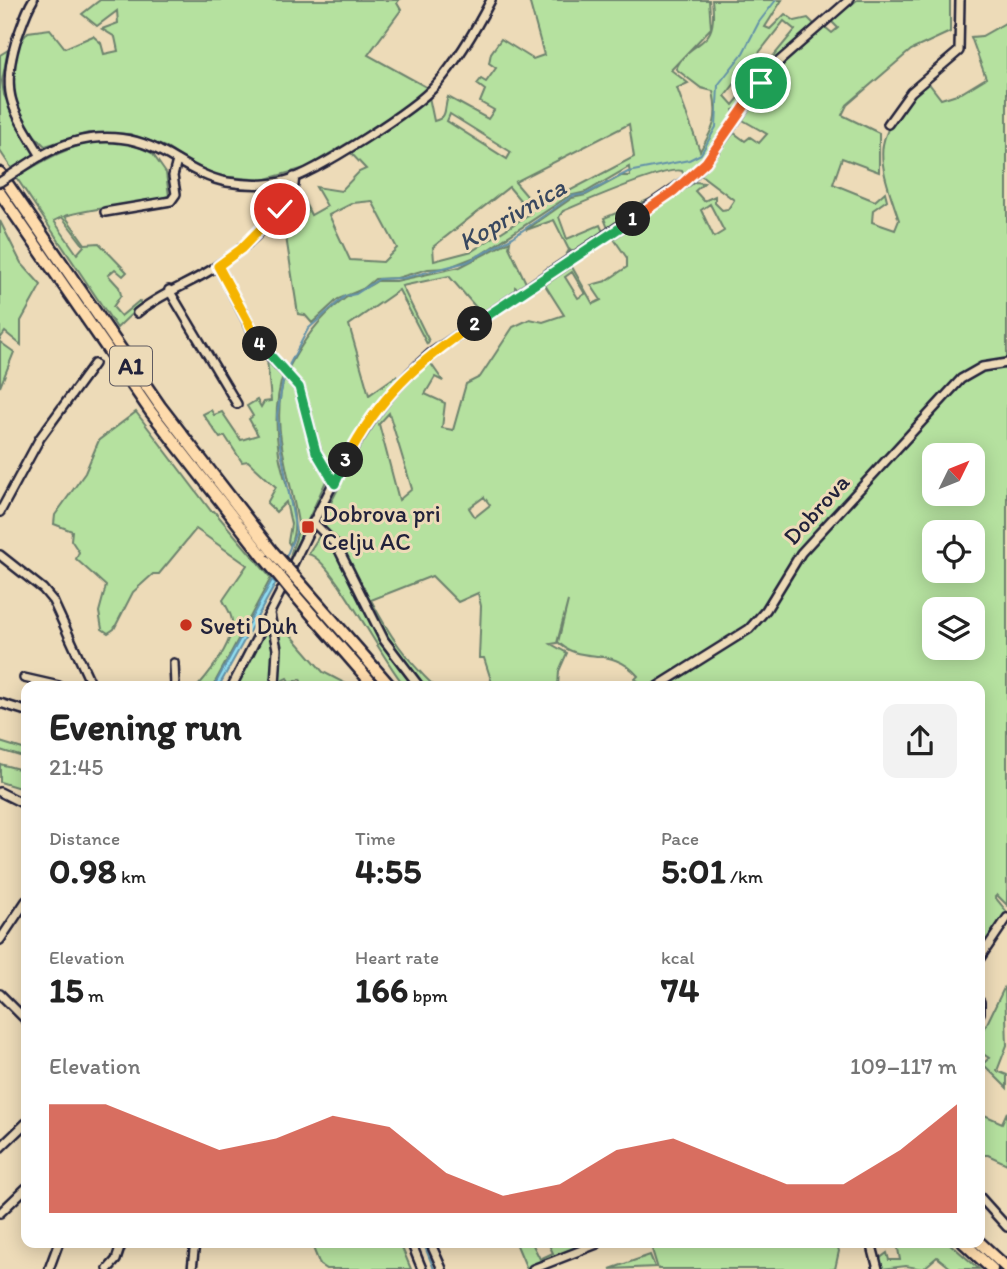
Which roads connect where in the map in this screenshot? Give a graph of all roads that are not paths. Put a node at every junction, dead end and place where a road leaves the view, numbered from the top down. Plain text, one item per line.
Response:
1 (33, 0) edge
2 (491, 0) edge
3 (849, 0) edge
4 (960, 0) edge
5 (839, 3) edge
6 (888, 124) dead end
7 (41, 156) junction
8 (177, 161) junction
9 (0, 173) edge
10 (294, 177) junction
11 (0, 182) edge
12 (0, 193) edge
13 (105, 212) dead end
14 (218, 266) junction
15 (169, 290) junction
16 (137, 313) dead end
17 (1007, 363) edge
18 (94, 364) dead end
19 (237, 404) dead end
20 (335, 484) junction
21 (0, 512) edge
22 (313, 522) junction
23 (0, 555) edge
24 (293, 564) dead end
25 (281, 591) dead end
26 (270, 614) junction
27 (174, 663) dead end
28 (24, 678) dead end
29 (37, 681) edge
30 (90, 681) edge
31 (175, 681) edge
32 (235, 681) edge
33 (275, 681) edge
34 (370, 681) edge
35 (386, 681) edge
36 (415, 681) edge
37 (666, 681) edge
38 (0, 703) edge
39 (21, 709) edge
40 (0, 792) edge
41 (21, 802) edge
42 (21, 908) edge
43 (1007, 918) edge
44 (0, 940) edge
45 (985, 951) edge
46 (0, 994) edge
47 (21, 1015) edge
48 (21, 1128) edge
49 (0, 1148) edge
50 (21, 1193) edge
51 (985, 1203) edge
52 (0, 1213) edge
53 (1007, 1227) edge
54 (58, 1248) edge
55 (120, 1248) edge
56 (194, 1248) edge
57 (413, 1248) edge
58 (433, 1248) edge
59 (587, 1248) edge
60 (873, 1248) edge
61 (969, 1248) edge
62 (985, 1248) edge
63 (1007, 1268) edge
64 (49, 1269) edge
65 (108, 1269) edge
66 (192, 1269) edge
67 (422, 1269) edge
68 (442, 1269) edge
69 (533, 1269) edge
70 (878, 1269) edge
71 (992, 1269) edge

1 - 7 street
2 - 10 street
3 - 5 street
4 - 6 street
5 - 20 street
7 - 8 street
7 - 11 street, bridge
8 - 10 street
8 - 13 street
9 - 35 highway, A1, bridge
10 - 14 street
12 - 34 highway, A1, bridge
14 - 15 street
14 - 20 street
15 - 16 street
15 - 19 street
17 - 37 street, Dobrova
18 - 21 street
20 - 22 street
22 - 24 street
22 - 36 street
23 - 30 street
25 - 26 street
26 - 32 street
26 - 33 street
27 - 31 street
28 - 29 street
38 - 39 street
40 - 41 street
42 - 44 street
43 - 45 street
46 - 47 street
48 - 49 street
50 - 52 street
51 - 53 street
54 - 64 street
55 - 65 street
56 - 66 street
57 - 67 street
58 - 68 street
59 - 69 street
60 - 70 street
61 - 71 highway
62 - 63 highway

